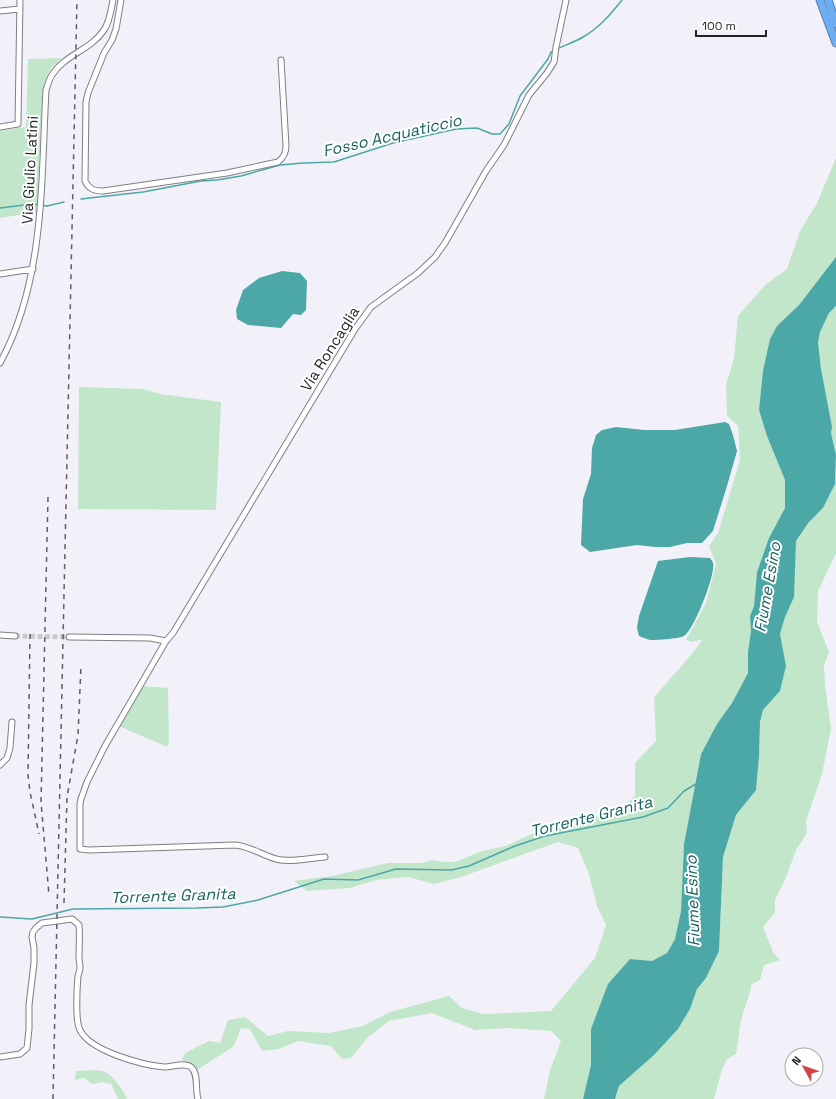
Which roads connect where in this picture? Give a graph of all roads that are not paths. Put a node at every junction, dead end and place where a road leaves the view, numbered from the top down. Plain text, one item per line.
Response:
1 (20, 0) edge
2 (113, 0) edge
3 (121, 0) edge
4 (566, 0) edge
5 (820, 0) edge
6 (828, 0) edge
7 (20, 9) junction
8 (0, 11) edge
9 (836, 24) edge
10 (836, 43) edge
11 (281, 60) dead end
12 (0, 127) edge
13 (33, 268) junction
14 (0, 274) edge
15 (0, 363) edge
16 (0, 635) edge
17 (15, 636) tunnel mouth
18 (69, 637) tunnel mouth
19 (166, 641) junction
20 (12, 722) dead end
21 (0, 765) edge
22 (325, 857) dead end
23 (0, 1057) edge
24 (198, 1099) edge

1 - 7 street
2 - 13 street, Via Giulio Latini
3 - 11 street
4 - 19 street, Via Roncaglia
5 - 10 highway
6 - 9 highway
7 - 8 street
7 - 12 street
13 - 14 street
13 - 15 street, Via Giulio Latini
16 - 17 street
18 - 19 street
19 - 22 street, Via Roncaglia
20 - 21 street
23 - 24 street

